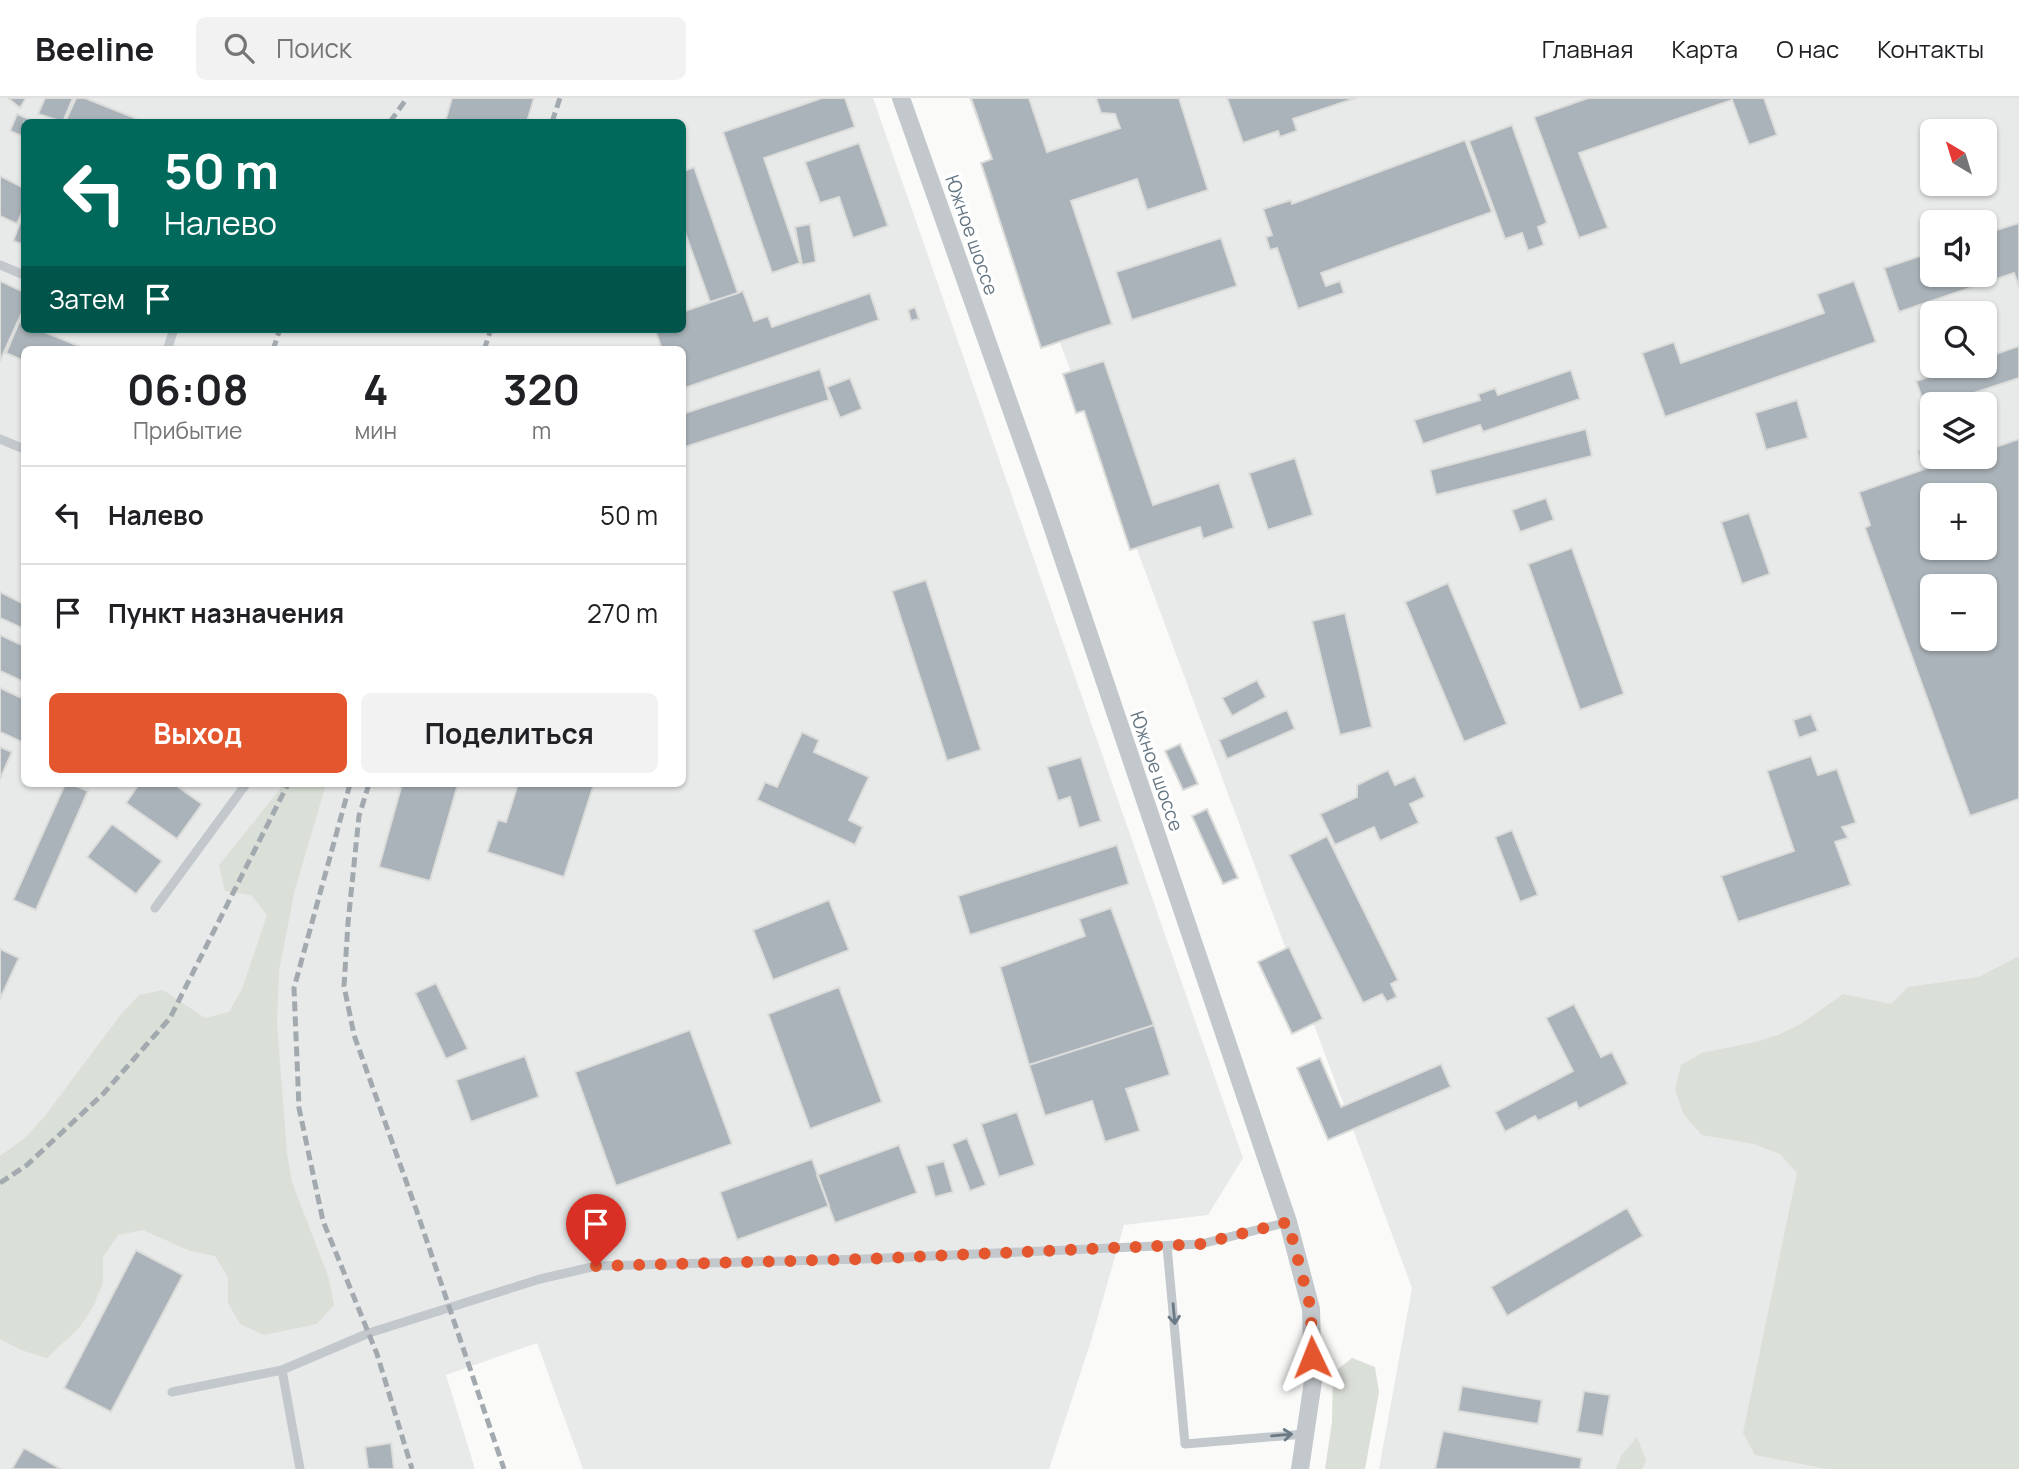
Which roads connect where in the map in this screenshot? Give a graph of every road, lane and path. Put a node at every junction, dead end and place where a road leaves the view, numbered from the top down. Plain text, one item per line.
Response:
1 (901, 98) edge
2 (0, 265) edge
3 (21, 274) edge
4 (0, 439) edge
5 (21, 448) edge
6 (244, 787) edge
7 (155, 908) dead end
8 (1288, 1222) junction
9 (1167, 1246) junction
10 (282, 1370) junction
11 (172, 1392) dead end
12 (1305, 1434) junction
13 (300, 1469) edge
14 (1300, 1469) edge

1 - 8 street, Южное шоссе
2 - 3 lane
4 - 5 lane
6 - 7 lane
8 - 9 lane
8 - 12 street, Южное шоссе
9 - 10 lane
9 -> 12 lane
10 - 11 lane
10 - 13 lane
12 - 14 street, Южное шоссе

